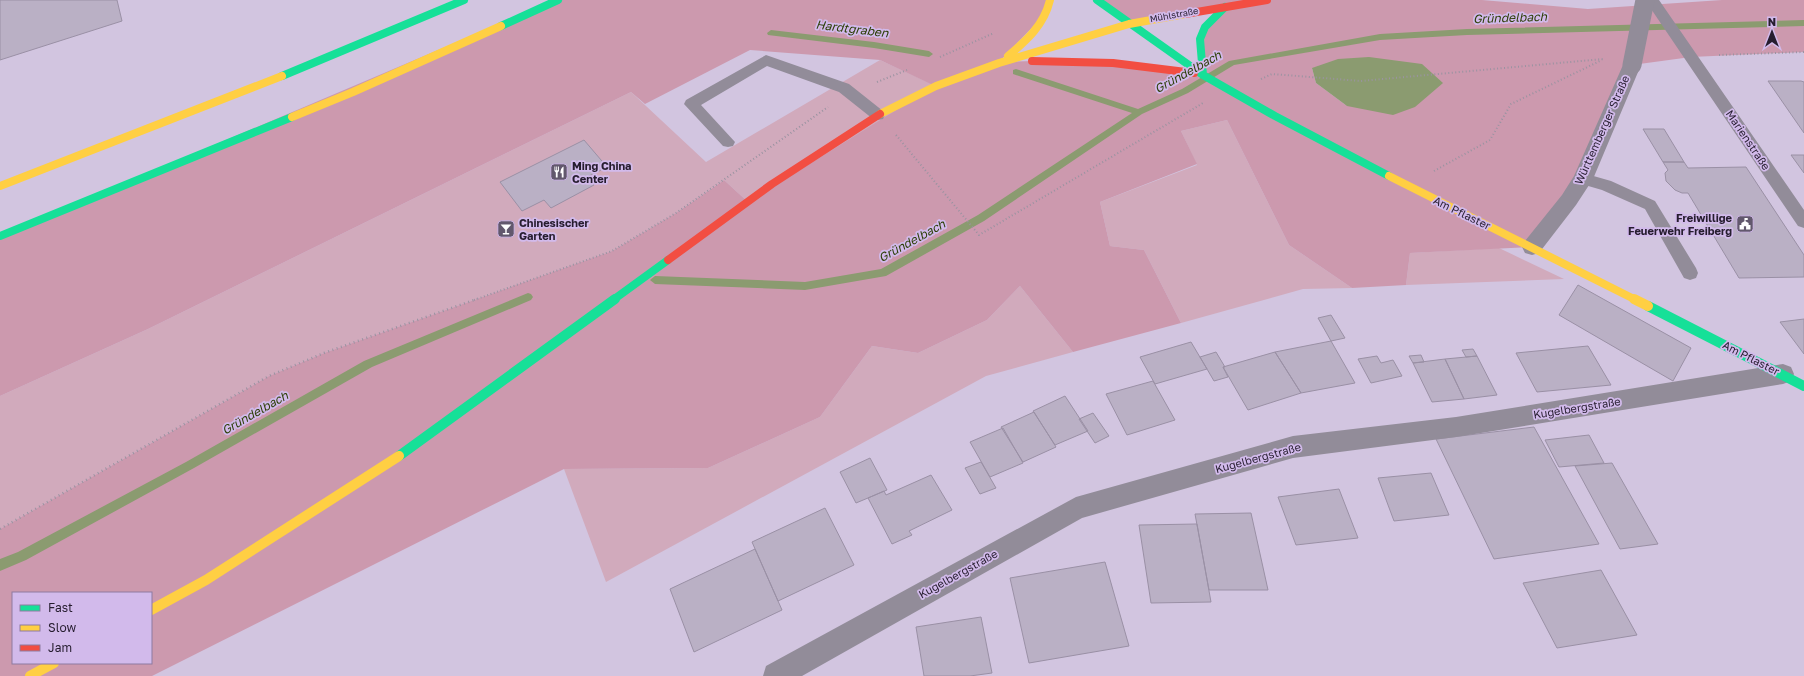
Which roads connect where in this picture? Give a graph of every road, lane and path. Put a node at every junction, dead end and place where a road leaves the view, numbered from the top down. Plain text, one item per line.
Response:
1 (464, 0) edge
2 (558, 0) edge
3 (1050, 0) edge
4 (1096, 0) edge
5 (1267, 0) edge
6 (1652, 3) edge
7 (1225, 6) junction
8 (1129, 24) junction
9 (1001, 30) dead end
10 (938, 57) dead end
11 (999, 63) junction
12 (910, 69) dead end
13 (1203, 75) junction
14 (851, 92) junction
15 (878, 115) junction
16 (728, 142) dead end
17 (907, 148) dead end
18 (1583, 179) junction
19 (0, 186) edge
20 (1804, 222) edge
21 (0, 236) edge
22 (979, 236) dead end
23 (1532, 247) junction
24 (1690, 273) dead end
25 (1783, 374) junction
26 (1804, 386) edge
27 (0, 529) edge
28 (152, 609) edge
29 (52, 664) edge
30 (30, 676) edge
31 (776, 676) edge

1 - 19 main road
2 - 21 main road
3 - 11 main road
4 - 8 main road, Am Pflaster
5 - 7 main road, Mühlstraße
6 - 18 street, Württemberger Straße, bridge
6 - 20 lane, Marienstraße
7 - 8 main road, Mühlstraße
7 - 13 main road
8 - 11 main road, Mühlstraße
8 - 13 main road, Am Pflaster
9 - 10 path
11 - 13 main road
11 - 15 main road
12 - 14 path
13 - 23 main road, Am Pflaster
14 - 15 lane
14 - 16 lane
14 - 27 path
15 - 28 main road
17 - 22 path
18 - 23 street, Württemberger Straße
18 - 24 lane
23 - 25 main road, Am Pflaster
25 - 26 main road, Am Pflaster
25 - 31 street, Kugelbergstraße
29 - 30 main road

